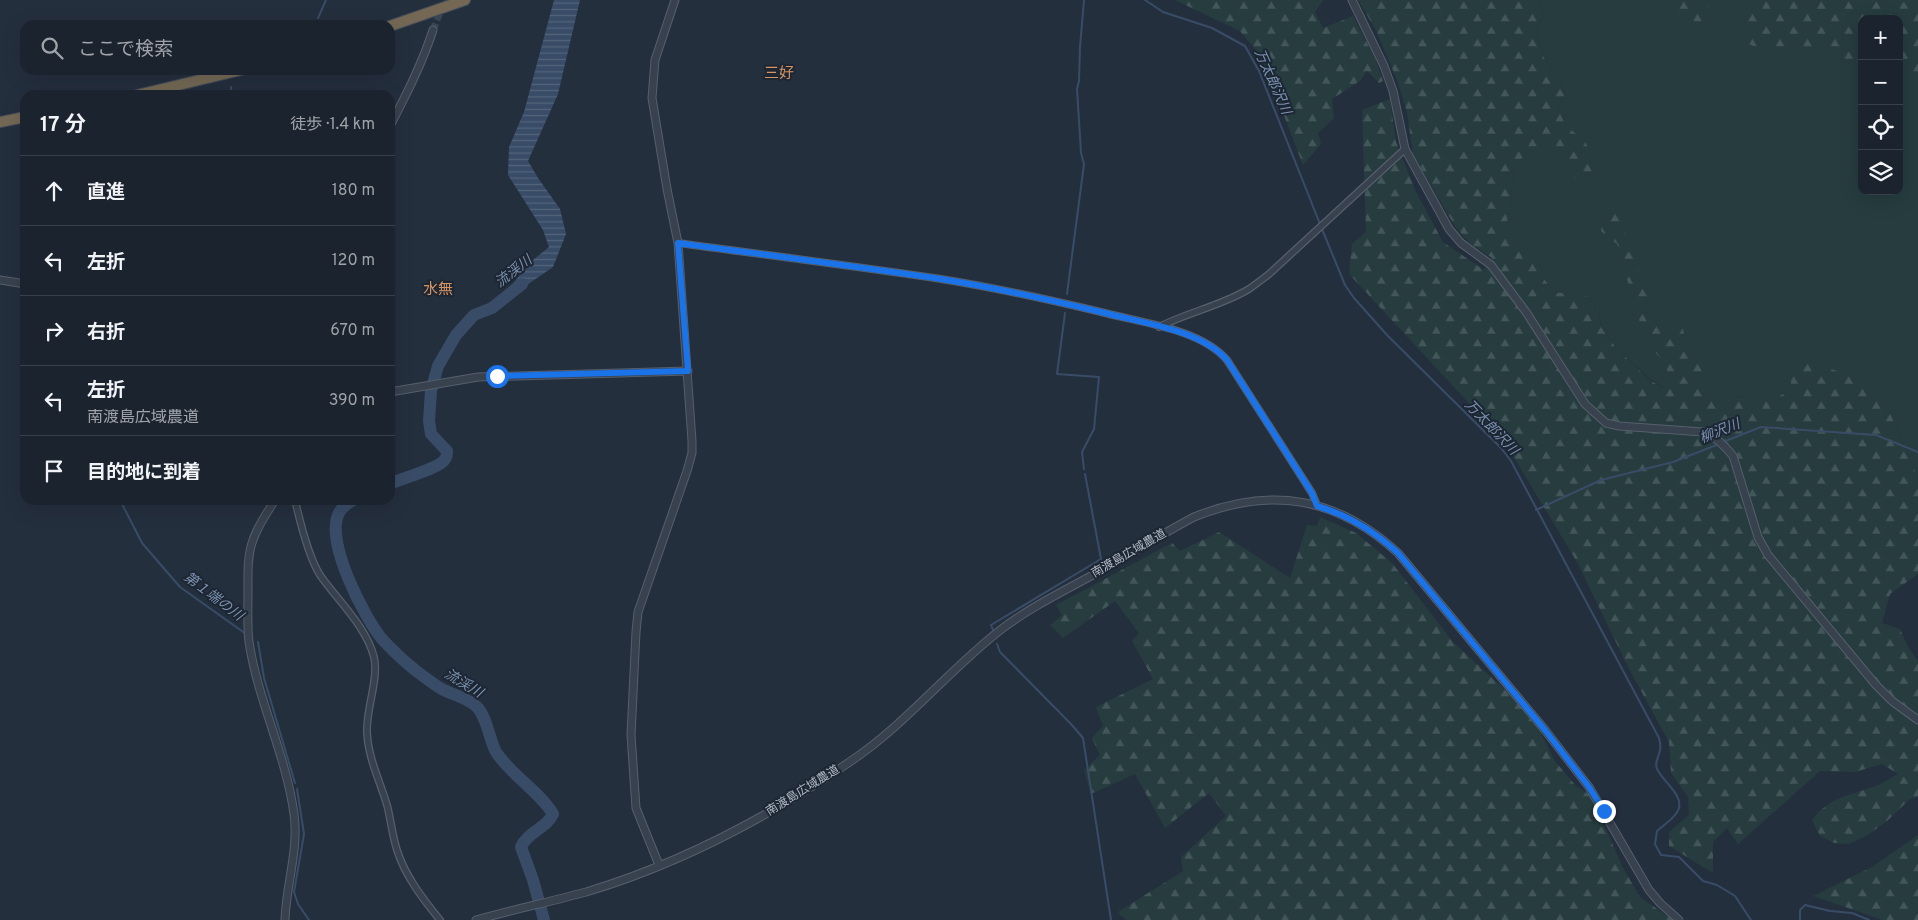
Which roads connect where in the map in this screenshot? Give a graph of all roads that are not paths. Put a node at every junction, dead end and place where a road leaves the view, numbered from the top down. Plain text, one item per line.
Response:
1 (465, 0) edge
2 (675, 0) edge
3 (1352, 0) edge
4 (395, 24) edge
5 (433, 30) tunnel mouth
6 (220, 75) edge
7 (158, 90) edge
8 (395, 117) edge
9 (20, 118) edge
10 (0, 122) edge
11 (1405, 149) junction
12 (678, 243) junction
13 (0, 280) edge
14 (20, 283) edge
15 (1159, 326) junction
16 (688, 371) junction
17 (395, 391) edge
18 (272, 505) edge
19 (296, 505) edge
20 (1317, 506) junction
21 (1918, 720) edge
22 (659, 864) junction
23 (284, 920) edge
24 (440, 920) edge
25 (476, 920) edge
26 (1679, 920) edge

1 - 4 highway
2 - 12 street
3 - 11 street
5 - 8 street
6 - 7 highway
9 - 10 highway
11 - 15 street
11 - 21 street
12 - 15 street
12 - 16 street
13 - 14 street
15 - 20 street
16 - 17 street
16 - 22 street
18 - 23 street
19 - 24 street
20 - 22 street, 南渡島広域農道
20 - 26 street, 南渡島広域農道
22 - 25 street, 南渡島広域農道

